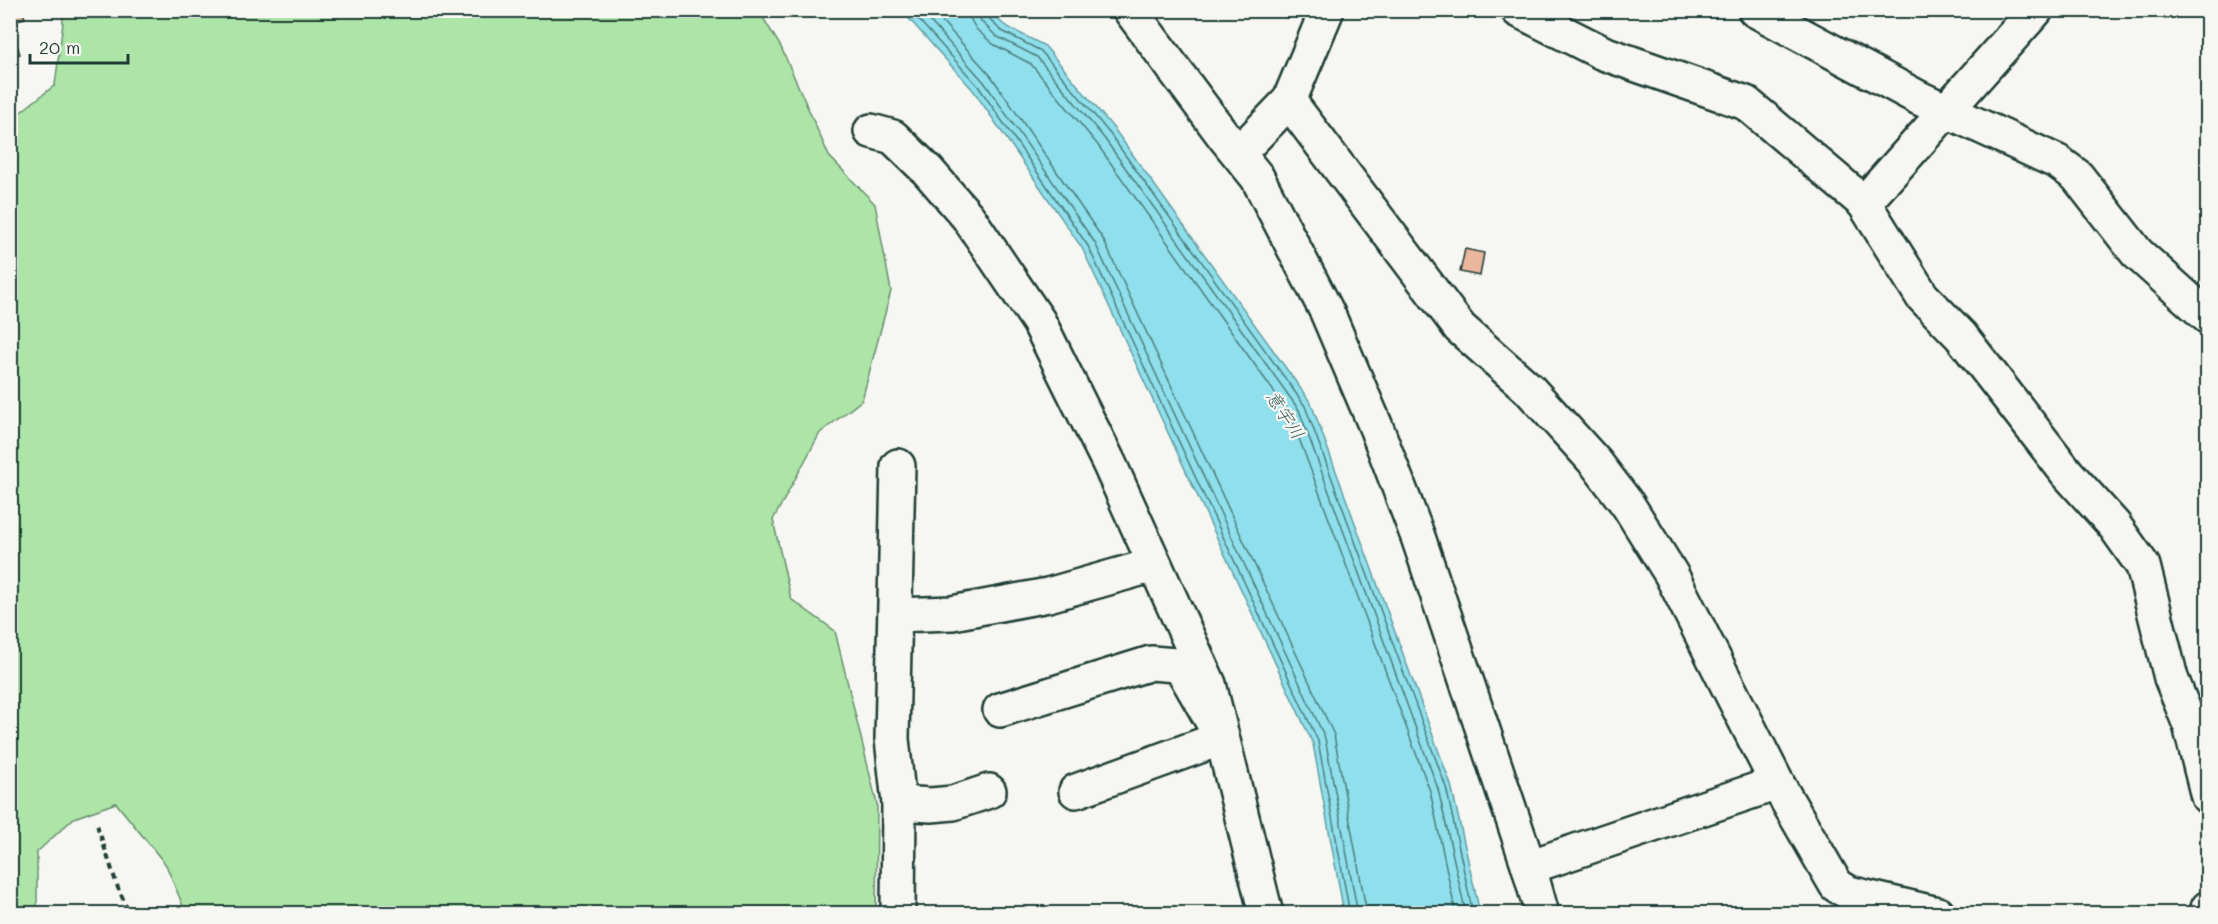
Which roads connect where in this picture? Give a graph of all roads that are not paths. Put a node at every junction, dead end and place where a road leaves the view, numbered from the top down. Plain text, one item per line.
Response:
1 (1130, 10) edge
2 (1327, 10) edge
3 (1755, 10) edge
4 (2036, 10) edge
5 (1520, 11) edge
6 (1289, 101) junction
7 (1946, 110) junction
8 (872, 131) dead end
9 (1239, 153) junction
10 (1863, 203) junction
11 (2208, 317) edge
12 (898, 466) dead end
13 (1154, 566) junction
14 (896, 615) junction
15 (1000, 710) dead end
16 (1222, 738) junction
17 (1777, 783) junction
18 (989, 791) dead end
19 (1076, 791) dead end
20 (2208, 797) edge
21 (899, 802) junction
22 (1530, 867) junction
23 (2208, 908) edge
24 (898, 914) edge
25 (1266, 914) edge
26 (1542, 914) edge
27 (1938, 914) edge
28 (2206, 914) edge

1 - 9 street
2 - 6 street
3 - 7 street
4 - 7 street
5 - 10 street
6 - 9 street
6 - 17 street
7 - 10 street
7 - 11 street
8 - 13 street
9 - 22 street
10 - 20 street
12 - 14 street
13 - 14 street
13 - 16 street
14 - 21 street
15 - 16 street
16 - 19 street
16 - 25 street
17 - 22 street
17 - 27 street
18 - 21 street
21 - 24 street
22 - 26 street
23 - 28 street

